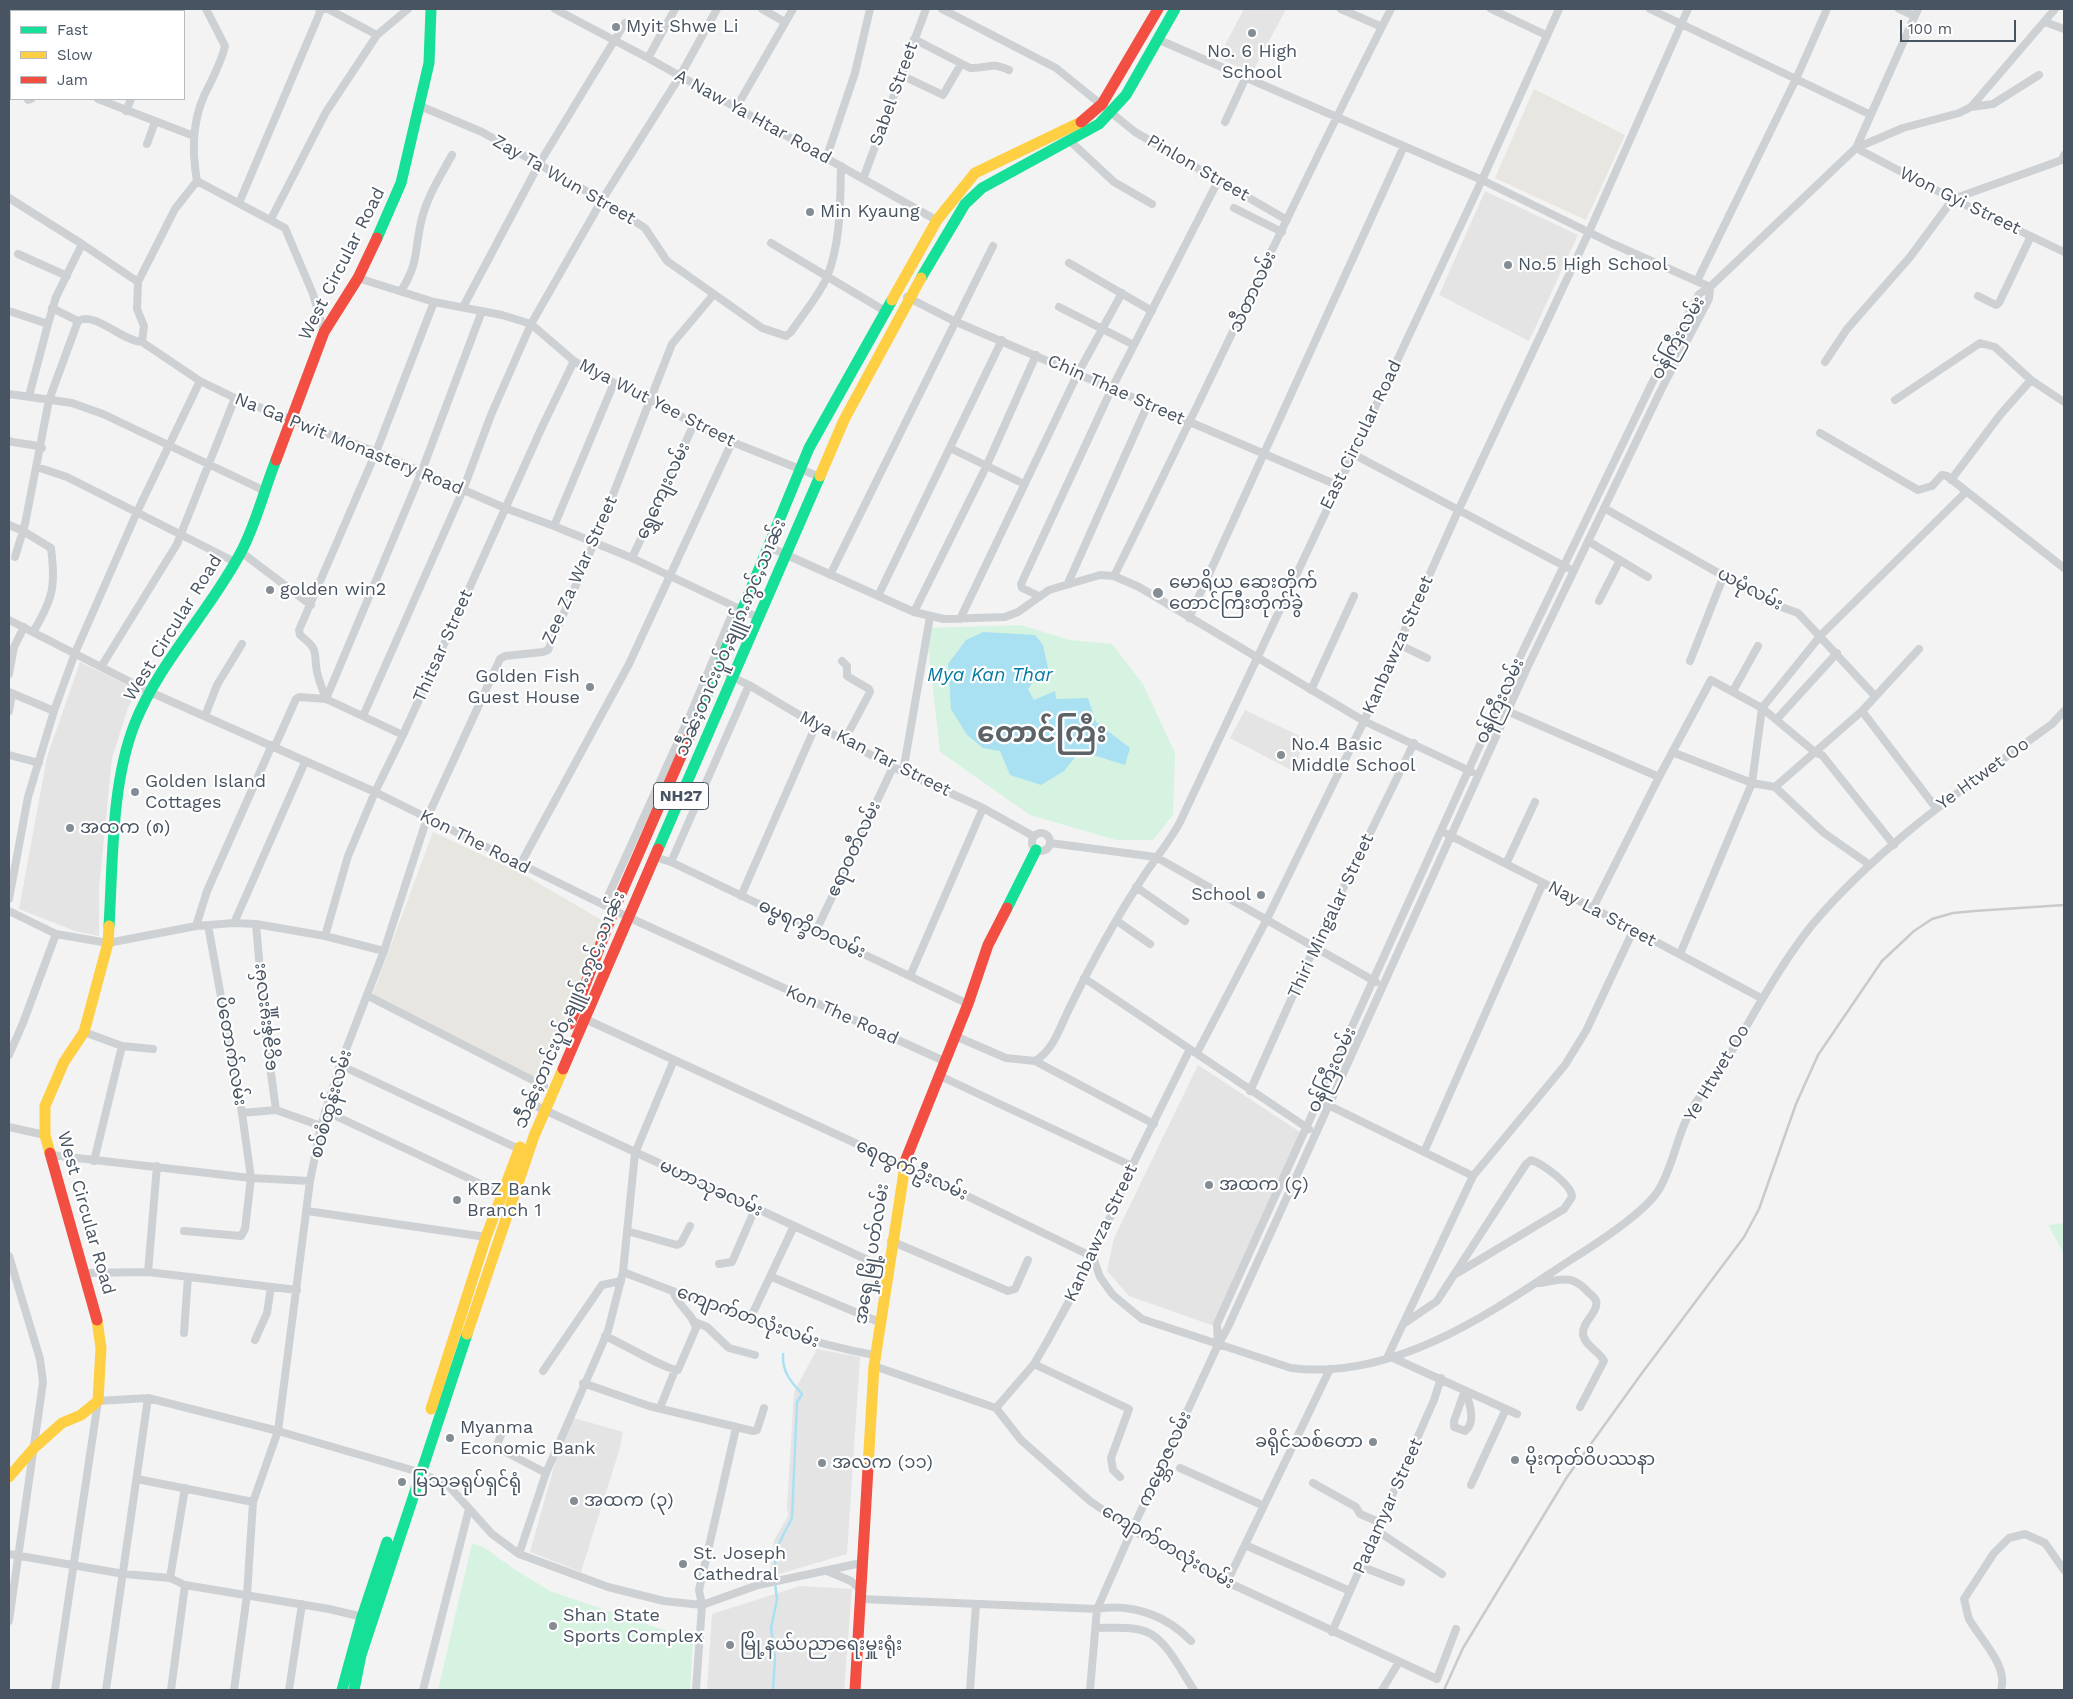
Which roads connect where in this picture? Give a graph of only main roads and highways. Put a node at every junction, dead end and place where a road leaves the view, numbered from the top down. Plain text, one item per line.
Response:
1 (431, 9) edge
2 (1158, 9) edge
3 (1175, 9) edge
4 (1036, 850) road end
5 (540, 1108) junction
6 (416, 1471) junction
7 (9, 1477) edge
8 (367, 1618) junction
9 (342, 1690) edge
10 (354, 1690) edge
11 (855, 1690) edge

1 - 7 main road, West Circular Road
2 - 5 main road, သဵႅၼ်ႈတၢင်းပူဝ်ႇၶျူၵ်ႉဢွင်ႇသၢၼ်း / NH27
3 - 5 main road, သဵႅၼ်ႈတၢင်းပူဝ်ႇၶျူၵ်ႉဢွင်ႇသၢၼ်း / NH27
4 - 11 main road, အရှေ့မြို့ပတ်လမ်း
5 - 6 main road, သဵႅၼ်ႈတၢင်းပူဝ်ႇၶျူၵ်ႉဢွင်ႇသၢၼ်း / NH27
5 - 6 main road, သဵႅၼ်ႈတၢင်းပူဝ်ႇၶျူၵ်ႉဢွင်ႇသၢၼ်း / NH27
6 - 8 main road, သဵႅၼ်ႈတၢင်းပူဝ်ႇၶျူၵ်ႉဢွင်ႇသၢၼ်း / NH27
8 - 9 main road, သဵႅၼ်ႈတၢင်းပူဝ်ႇၶျူၵ်ႉဢွင်ႇသၢၼ်း / NH27
8 - 10 main road, သဵႅၼ်ႈတၢင်းပူဝ်ႇၶျူၵ်ႉဢွင်ႇသၢၼ်း / NH27

